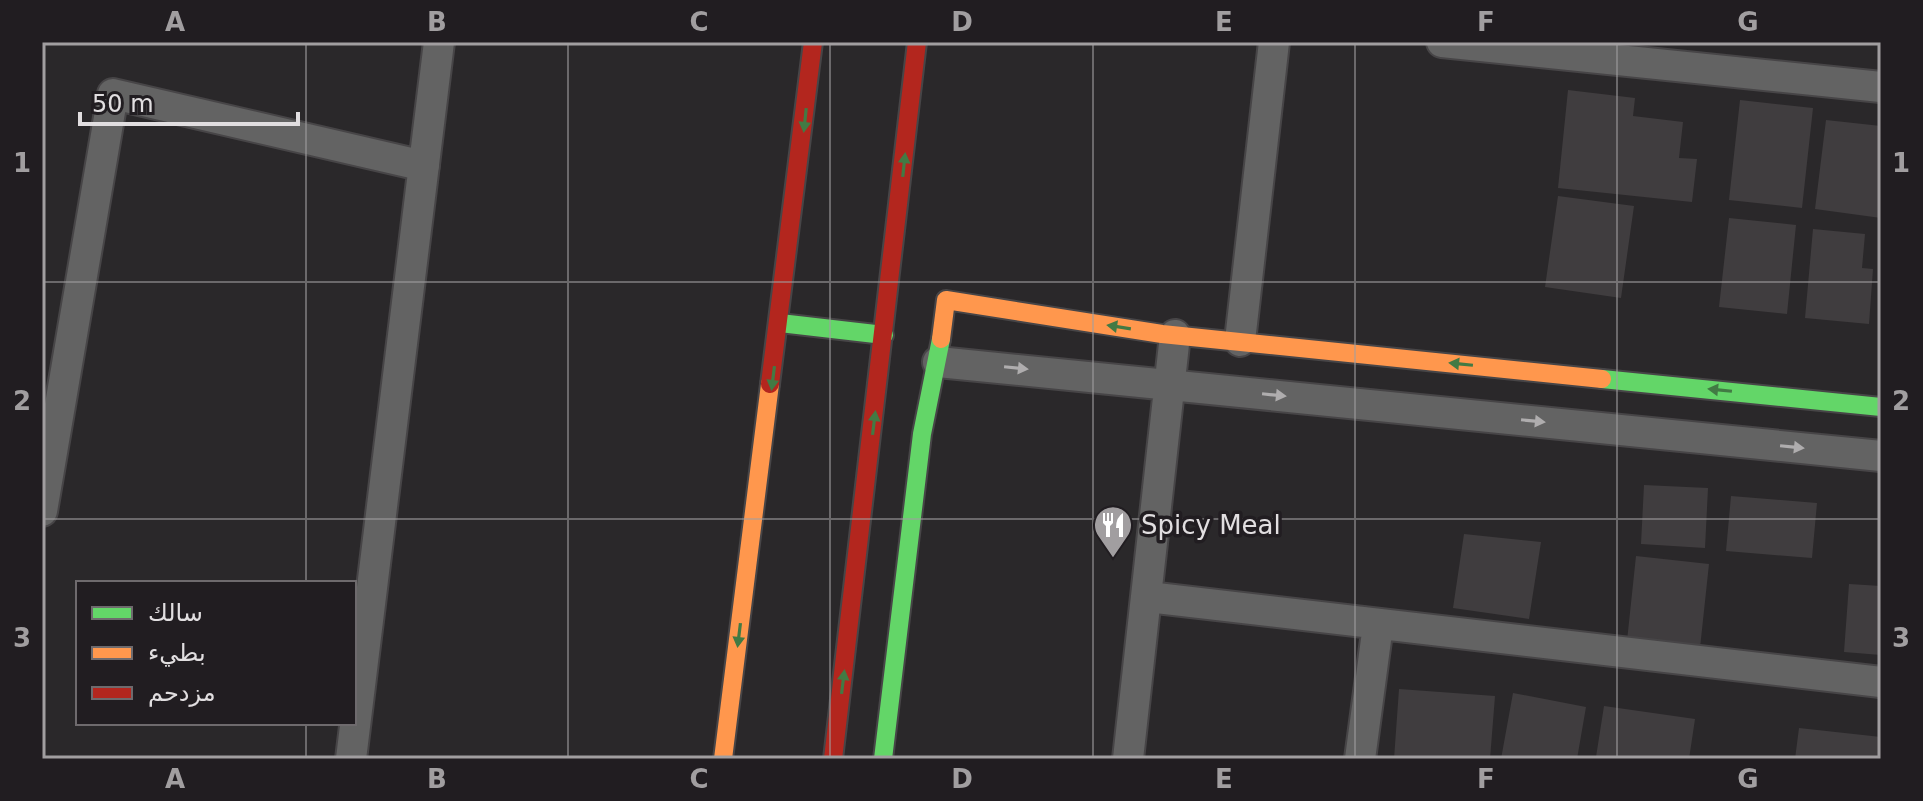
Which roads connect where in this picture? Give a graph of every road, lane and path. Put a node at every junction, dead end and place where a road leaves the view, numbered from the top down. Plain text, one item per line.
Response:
1 (439, 42) edge
2 (813, 42) edge
3 (917, 42) edge
4 (1274, 42) edge
5 (1442, 42) edge
6 (1881, 87) edge
7 (424, 166) junction
8 (780, 323) junction
9 (884, 335) junction
10 (1175, 335) junction
11 (1240, 341) junction
12 (938, 362) junction
13 (1169, 384) junction
14 (1881, 407) edge
15 (1881, 456) edge
16 (42, 511) edge
17 (1148, 597) junction
18 (1378, 625) junction
19 (1881, 682) edge
20 (356, 718) edge
21 (355, 725) edge
22 (351, 759) edge
23 (723, 759) edge
24 (833, 759) edge
25 (883, 759) edge
26 (1128, 759) edge
27 (1360, 759) edge

1 - 7 street
2 -> 8 street
9 -> 3 street
4 - 11 street
5 - 6 street
7 - 16 street
7 - 20 street
8 - 9 street
8 -> 23 street
24 -> 9 street
10 - 11 street
10 -> 12 street
10 - 13 street
14 -> 11 street
12 -> 13 street
12 - 25 street
13 -> 15 street
13 - 17 street
17 - 18 street
17 - 26 street
18 - 19 street
18 - 27 street
21 - 22 street

